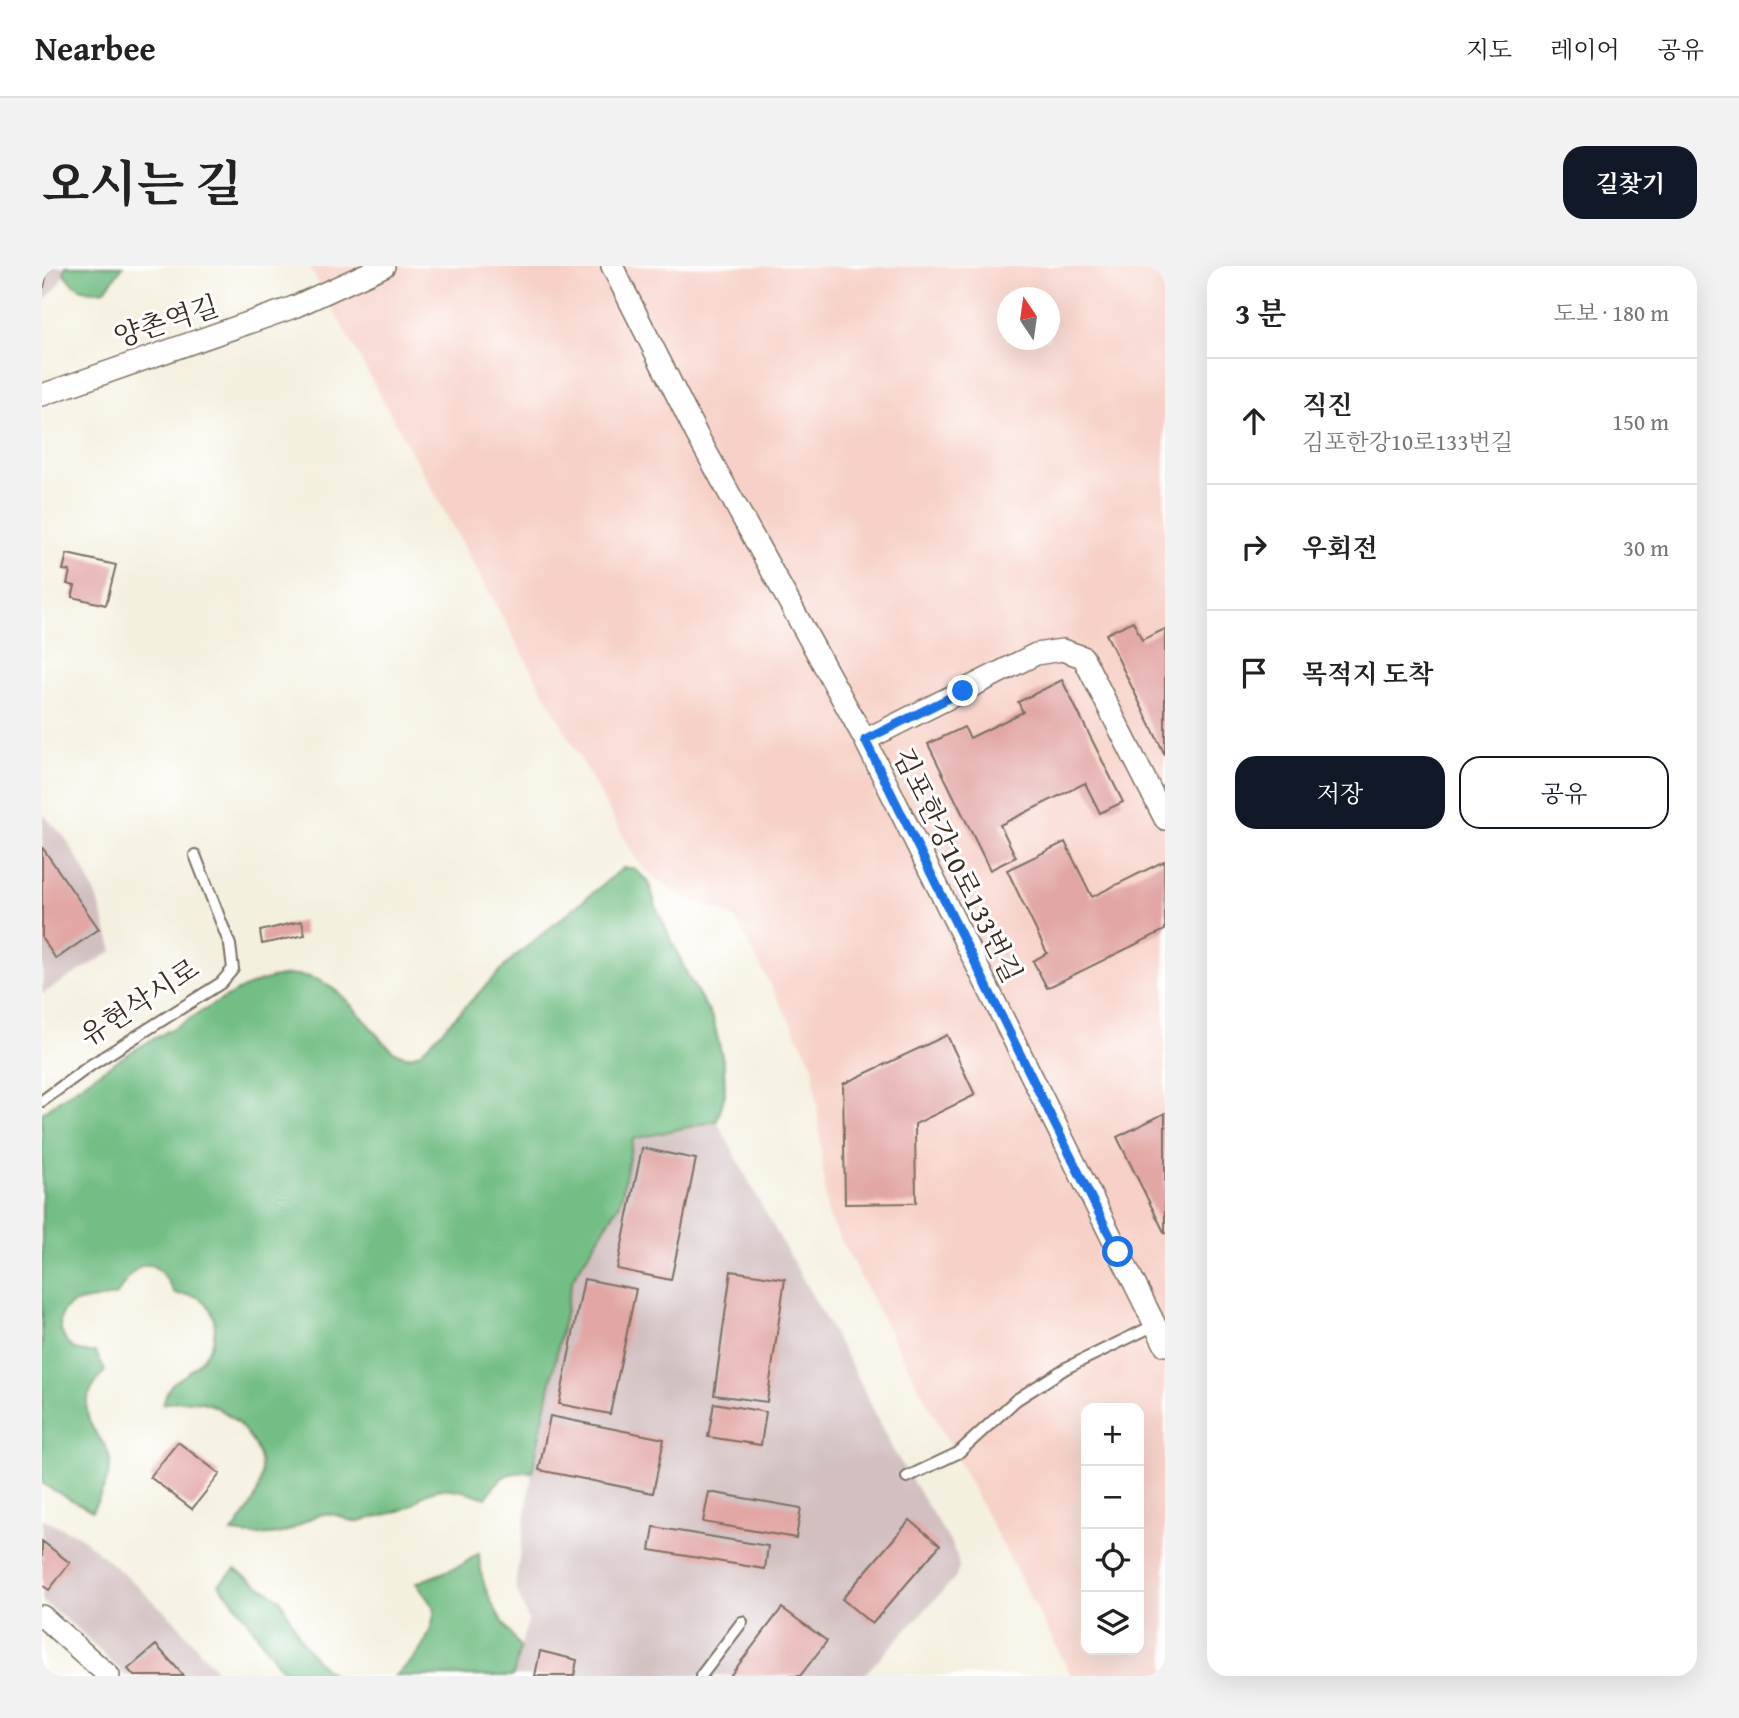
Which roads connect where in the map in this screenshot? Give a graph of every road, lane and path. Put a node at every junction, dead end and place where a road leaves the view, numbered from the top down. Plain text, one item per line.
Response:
1 (384, 266) edge
2 (612, 266) edge
3 (42, 395) edge
4 (865, 740) junction
5 (1165, 819) edge
6 (195, 855) dead end
7 (42, 1101) edge
8 (1160, 1322) edge
9 (1165, 1345) edge
10 (907, 1477) dead end
11 (42, 1616) edge
12 (742, 1622) dead end
13 (110, 1676) edge
14 (701, 1676) edge

1 - 3 street, 양촌역길
2 - 4 street, 김포한강10로133번길
4 - 5 street
4 - 8 street, 김포한강10로133번길
6 - 7 lane, 유현삭시로
8 - 9 street, 김포한강10로133번길
8 - 10 lane
11 - 13 street
12 - 14 lane

